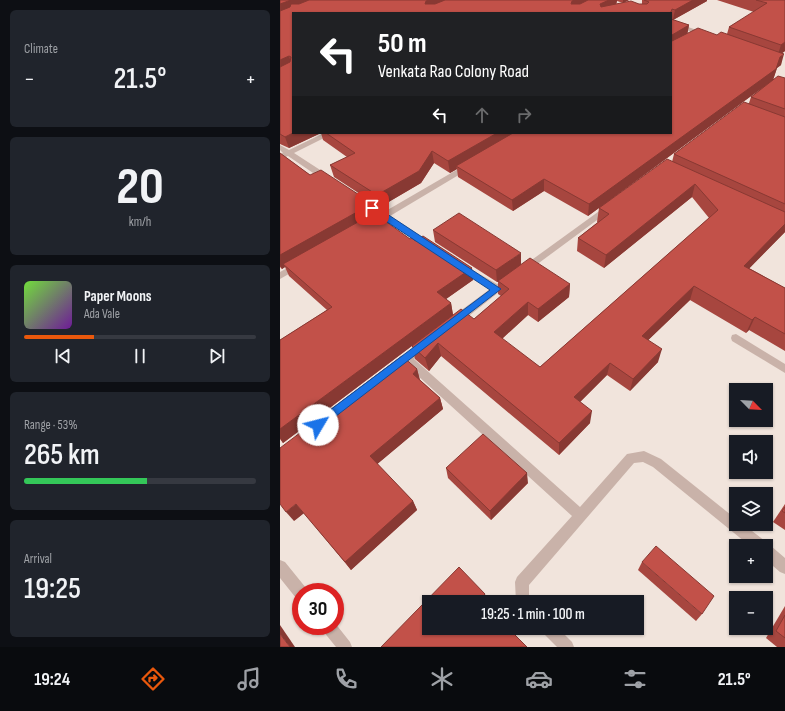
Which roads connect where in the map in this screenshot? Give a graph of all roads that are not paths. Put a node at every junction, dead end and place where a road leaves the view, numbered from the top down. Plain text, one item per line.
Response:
1 (672, 23) edge
2 (713, 38) edge
3 (328, 134) edge
4 (280, 147) edge
5 (289, 153) junction
6 (280, 157) edge
7 (472, 165) edge
8 (333, 182) edge
9 (352, 195) edge
10 (618, 201) edge
11 (384, 216) junction
12 (363, 228) edge
13 (437, 250) edge
14 (308, 260) edge
15 (457, 263) edge
16 (280, 276) edge
17 (496, 289) junction
18 (448, 327) edge
19 (736, 338) dead end
20 (430, 340) edge
21 (406, 359) junction
22 (785, 369) edge
23 (387, 373) edge
24 (580, 515) junction
25 (751, 539) edge
26 (773, 557) edge
27 (785, 566) edge
28 (280, 567) edge
29 (293, 583) edge
30 (522, 595) edge
31 (335, 635) edge
32 (555, 635) edge
33 (344, 647) edge
34 (567, 647) edge

1 - 2 street
3 - 5 street
4 - 5 street
5 - 6 street
5 - 8 street
7 - 11 street
9 - 11 street
10 - 17 street
11 - 12 street
11 - 13 street
14 - 16 street
15 - 17 street
17 - 18 street
19 - 22 street
20 - 21 street
21 - 23 street
21 - 24 street
24 - 25 street
24 - 30 street
26 - 27 street
28 - 29 street
31 - 33 street
32 - 34 street

